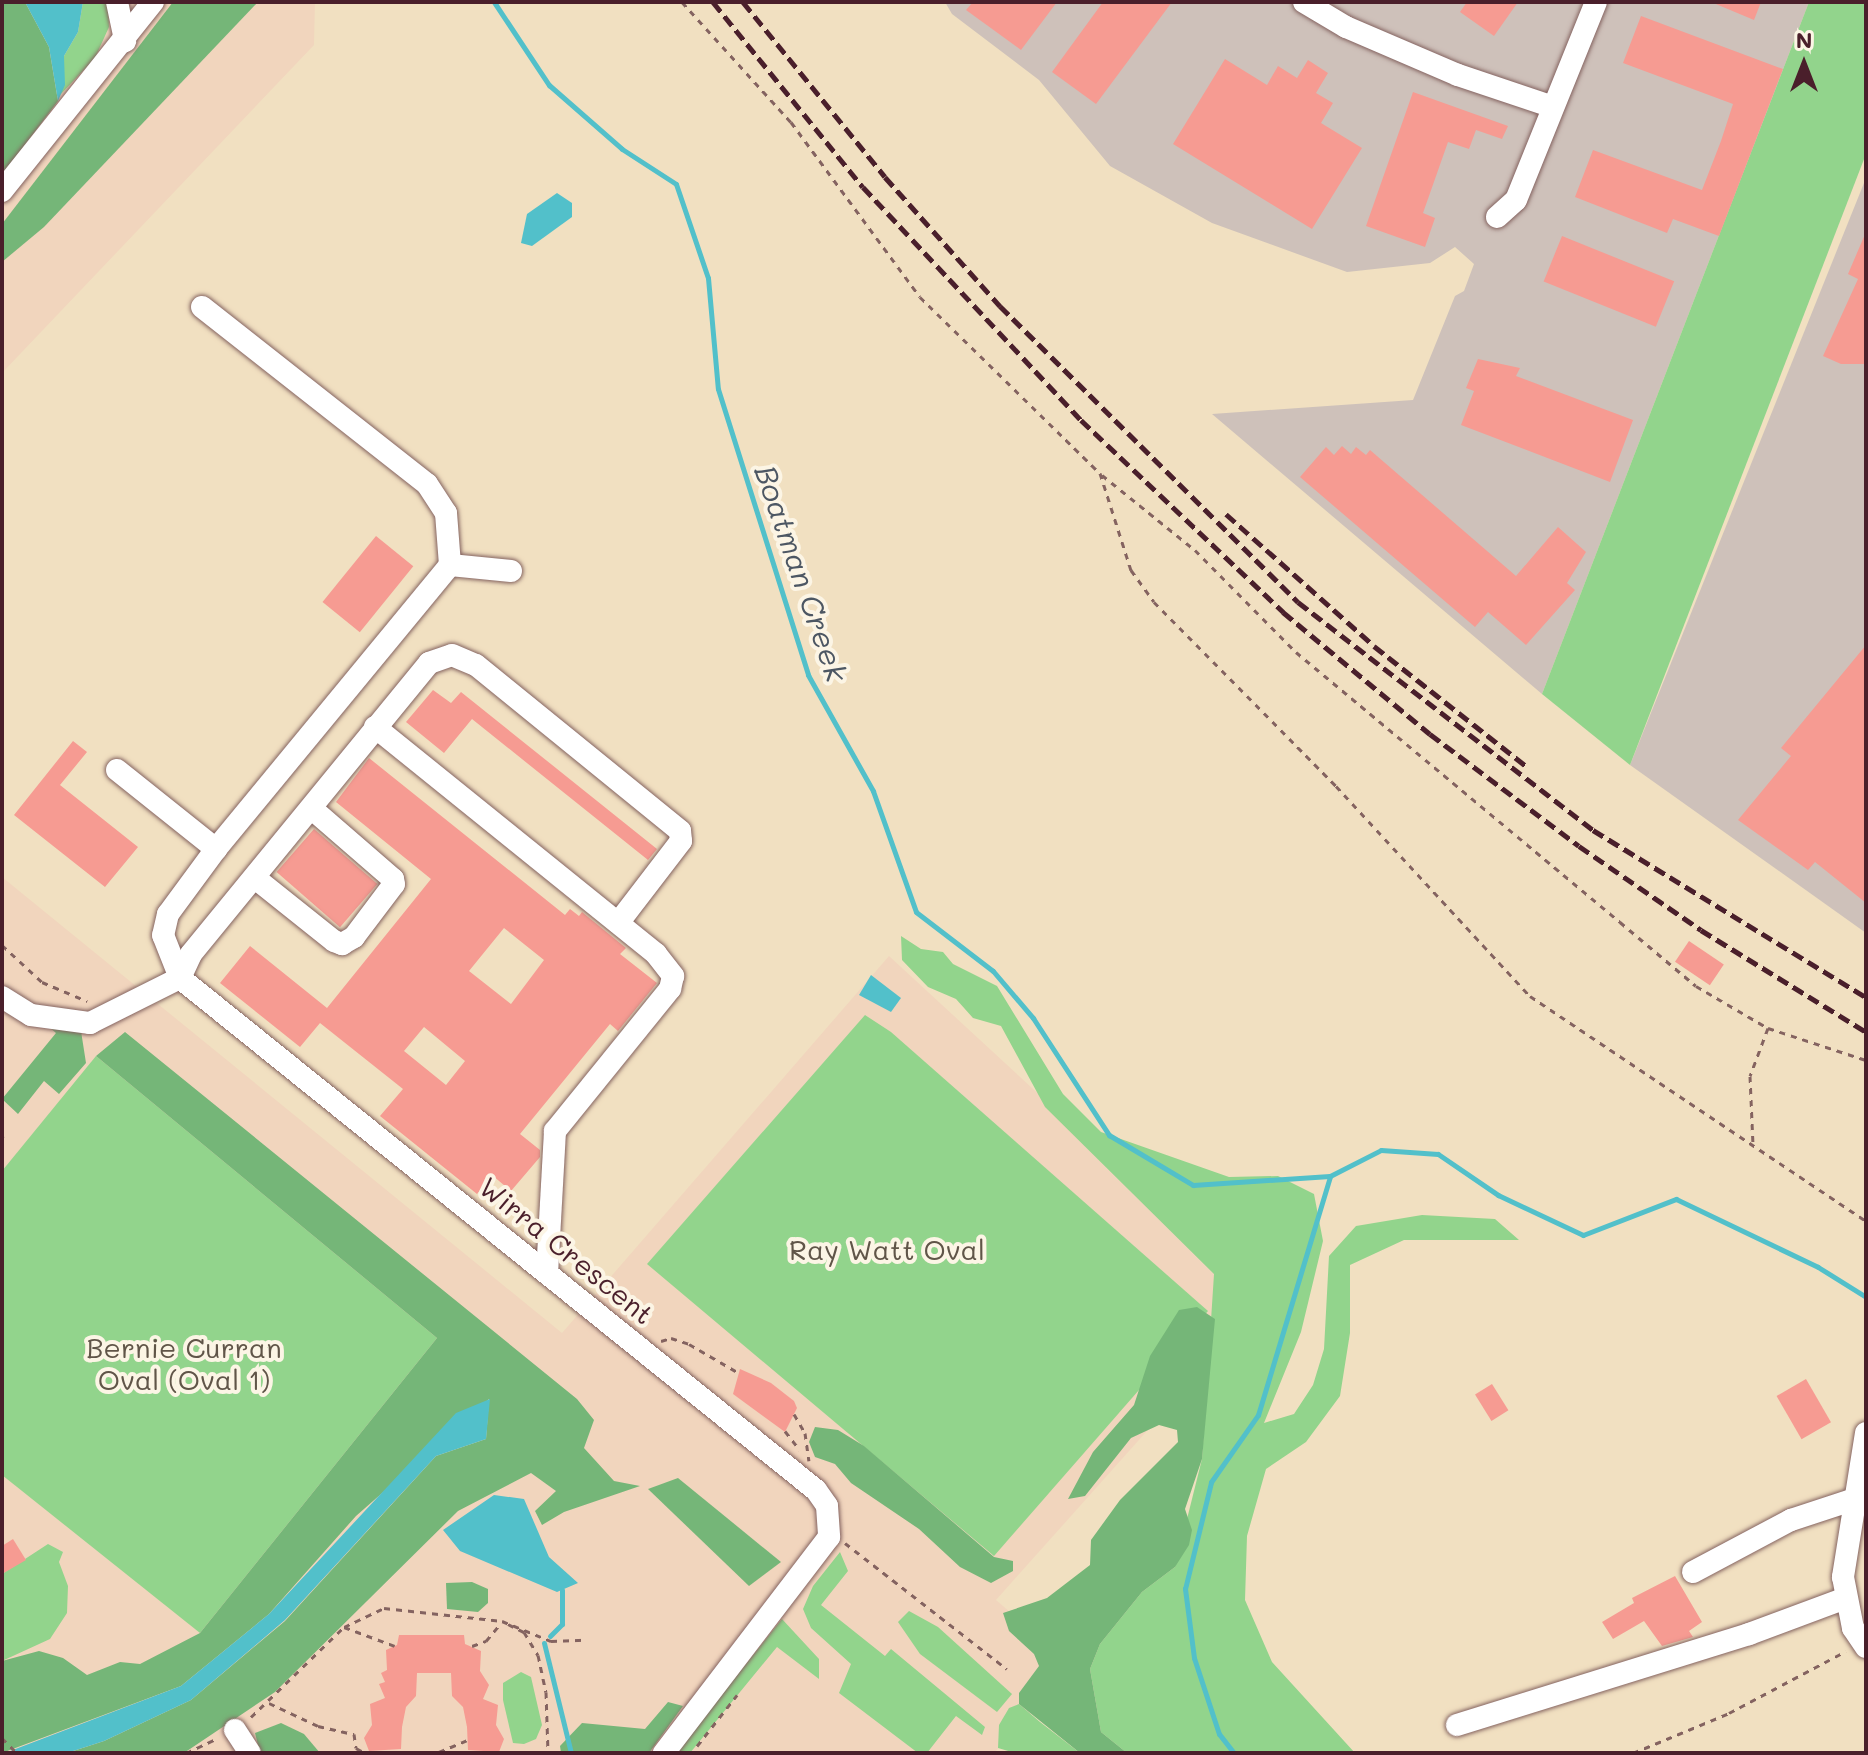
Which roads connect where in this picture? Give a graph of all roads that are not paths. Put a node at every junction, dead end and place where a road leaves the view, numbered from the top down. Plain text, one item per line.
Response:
1 (117, 2) edge
2 (153, 2) edge
3 (1304, 2) edge
4 (1596, 2) edge
5 (125, 41) junction
6 (1550, 106) junction
7 (2, 191) edge
8 (1497, 217) dead end
9 (202, 307) dead end
10 (450, 565) junction
11 (511, 571) dead end
12 (375, 727) junction
13 (117, 770) dead end
14 (311, 808) junction
15 (216, 849) junction
16 (255, 878) junction
17 (618, 923) junction
18 (180, 978) junction
19 (2, 997) edge
20 (547, 1273) junction
21 (1866, 1433) edge
22 (1852, 1500) junction
23 (1693, 1572) dead end
24 (1846, 1598) junction
25 (1861, 1639) edge
26 (1457, 1725) dead end
27 (235, 1730) road end
28 (250, 1753) edge
29 (664, 1753) edge

1 - 5 street
2 - 5 street
3 - 6 street
4 - 6 street
5 - 7 street
6 - 8 street
9 - 10 street
10 - 11 street
10 - 15 street
12 - 14 street
12 - 17 street
12 - 17 street
13 - 15 street
14 - 16 street
14 - 16 street
15 - 18 street
16 - 18 street
17 - 20 street
18 - 19 street
18 - 20 street, Wirra Crescent
20 - 29 street, Wirra Crescent
21 - 22 street
22 - 23 street
22 - 24 street
24 - 25 street
24 - 26 street
27 - 28 street

